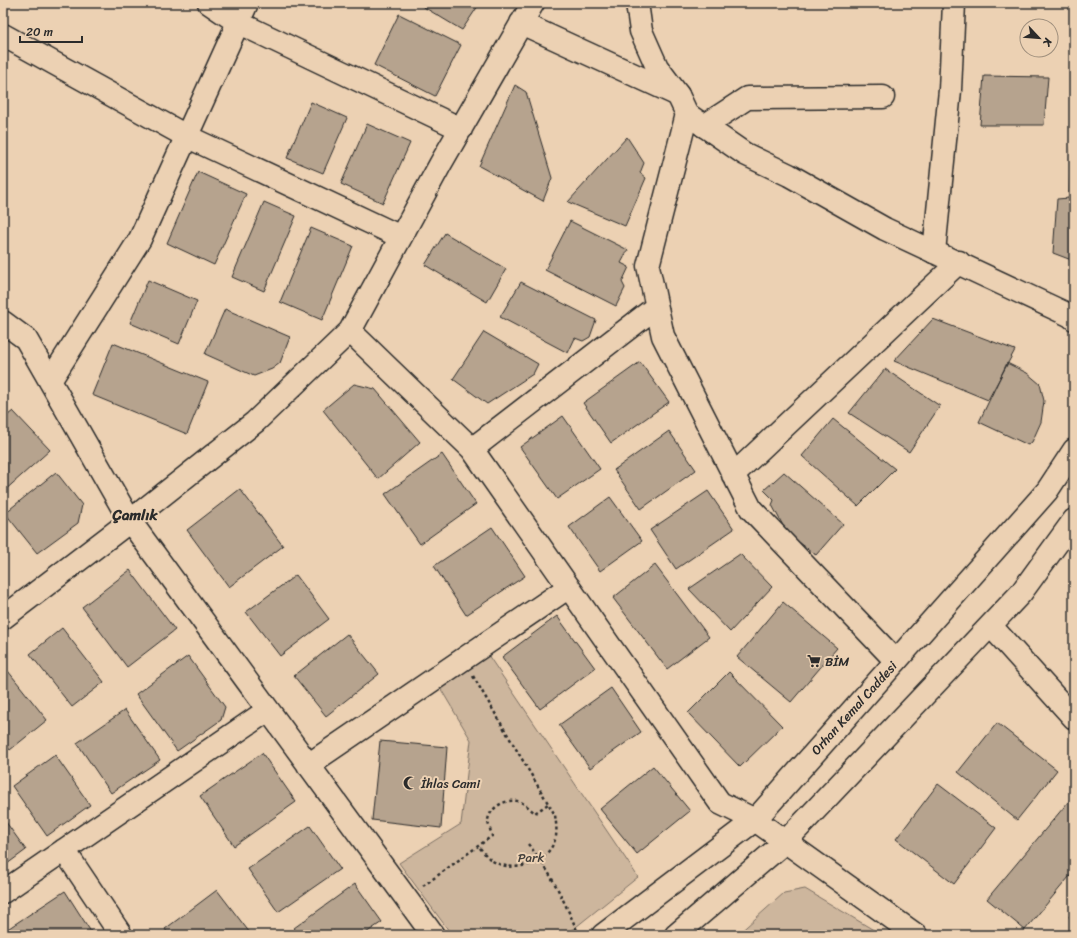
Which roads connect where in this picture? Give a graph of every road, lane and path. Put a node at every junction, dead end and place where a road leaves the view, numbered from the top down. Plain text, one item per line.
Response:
1 (209, 3) edge
2 (532, 3) edge
3 (637, 3) edge
4 (954, 3) edge
5 (242, 12) edge
6 (521, 23) junction
7 (3, 35) edge
8 (883, 98) dead end
9 (690, 112) junction
10 (461, 129) junction
11 (186, 136) junction
12 (401, 237) junction
13 (934, 252) junction
14 (959, 262) junction
15 (656, 306) junction
16 (1073, 317) edge
17 (3, 322) edge
18 (350, 331) junction
19 (50, 381) junction
20 (472, 449) junction
21 (1074, 450) edge
22 (733, 475) junction
23 (1074, 520) edge
24 (130, 521) junction
25 (569, 587) junction
26 (3, 618) edge
27 (991, 626) junction
28 (463, 659) junction
29 (896, 661) junction
30 (268, 710) junction
31 (1074, 718) edge
32 (308, 764) junction
33 (548, 804) junction
34 (755, 820) junction
35 (785, 842) junction
36 (528, 844) dead end
37 (478, 846) junction
38 (64, 850) junction
39 (541, 859) junction
40 (3, 892) edge
41 (406, 899) junction
42 (122, 935) edge
43 (433, 935) edge
44 (579, 935) edge
45 (603, 935) edge
46 (676, 935) edge
47 (916, 935) edge

1 - 5 street
2 - 6 street
3 - 9 street
4 - 13 street
5 - 10 street
5 - 11 street
6 - 9 street
6 - 10 street
7 - 11 street
8 - 9 street
9 - 13 street
9 - 15 street
10 - 12 street
11 - 12 street
11 - 19 street
12 - 18 street
13 - 14 street
14 - 16 street
14 - 22 street
15 - 20 street
15 - 22 street
17 - 19 street
18 - 20 street
18 - 24 street
19 - 24 street
20 - 25 street
21 - 29 street, Orhan Kemal Caddesi
22 - 29 street
23 - 27 street
24 - 26 street
24 - 30 street
25 - 28 street
25 - 34 street
27 - 31 street
27 - 35 street
28 - 32 street
28 - 33 path
29 - 34 street, Orhan Kemal Caddesi
30 - 32 street
30 - 38 street
32 - 41 street
33 - 37 path
33 - 39 path
34 - 35 street
34 - 45 street, Orhan Kemal Caddesi
35 - 46 street
35 - 47 street
36 - 39 path
37 - 39 path
37 - 41 path
38 - 40 street
38 - 42 street
39 - 44 path
41 - 43 street

